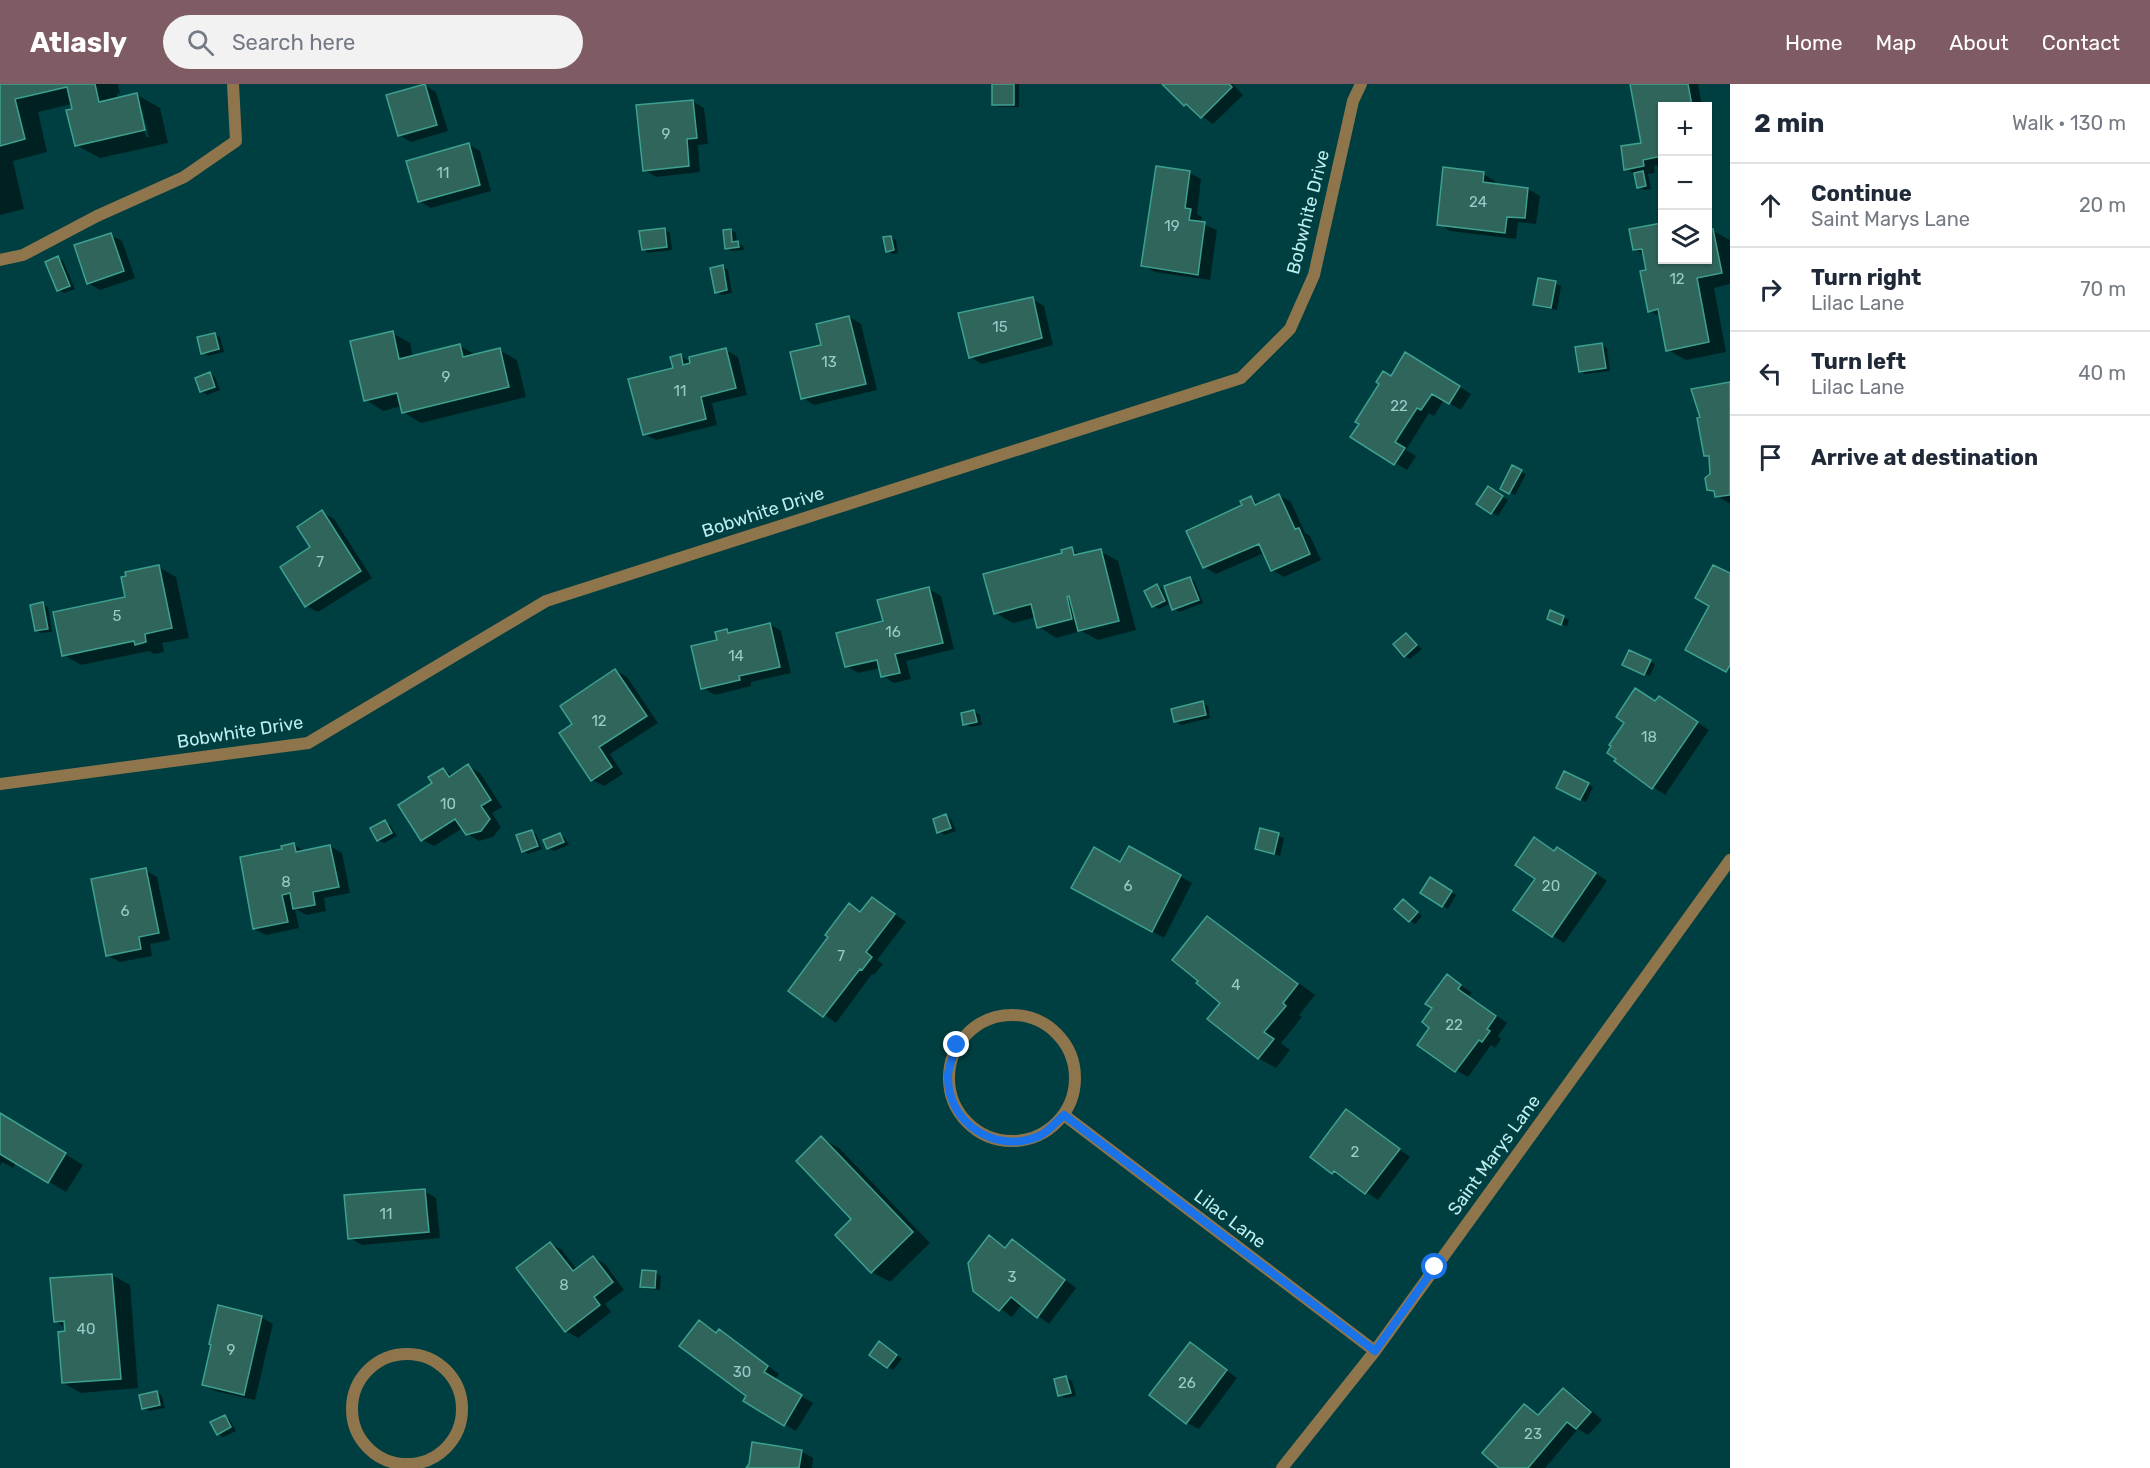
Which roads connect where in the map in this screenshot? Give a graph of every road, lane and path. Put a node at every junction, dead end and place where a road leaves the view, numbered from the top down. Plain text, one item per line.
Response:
1 (233, 84) edge
2 (1361, 84) edge
3 (0, 260) edge
4 (0, 784) edge
5 (1730, 861) edge
6 (1064, 1115) junction
7 (1375, 1351) junction
8 (408, 1466) edge
9 (1282, 1468) edge

1 - 3 street
2 - 4 street, Bobwhite Drive
5 - 7 street, Saint Marys Lane
6 - 6 street
6 - 7 street, Lilac Lane
7 - 9 street, Saint Marys Lane
8 - 8 street

